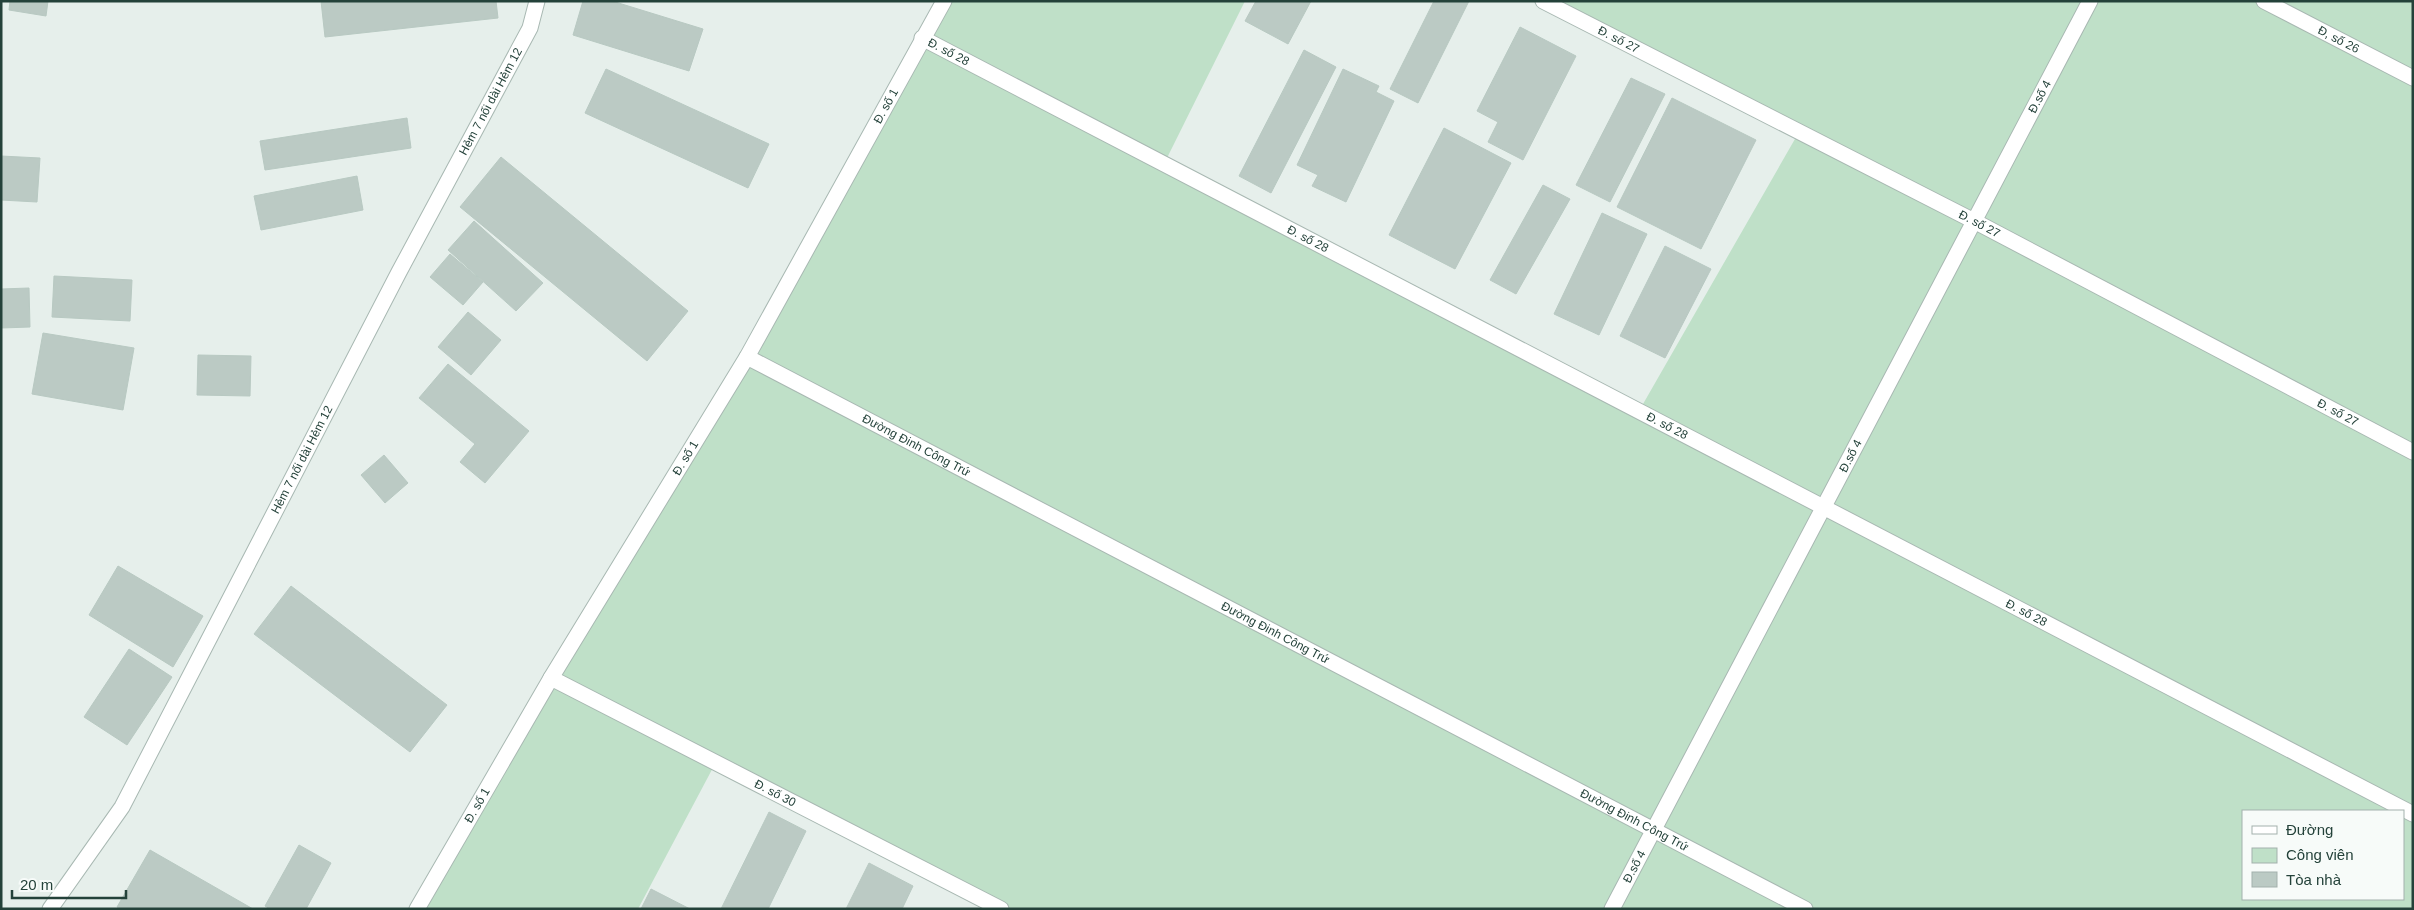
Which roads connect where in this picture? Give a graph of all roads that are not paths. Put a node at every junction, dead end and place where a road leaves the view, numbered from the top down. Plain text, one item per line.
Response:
1 (537, 1) edge
2 (944, 1) edge
3 (1542, 1) edge
4 (2090, 1) edge
5 (2264, 1) edge
6 (922, 38) junction
7 (2413, 78) edge
8 (1974, 222) junction
9 (747, 357) junction
10 (2413, 452) edge
11 (1823, 508) junction
12 (551, 678) junction
13 (2413, 814) edge
14 (1653, 830) junction
15 (50, 909) edge
16 (418, 909) edge
17 (1001, 909) edge
18 (1612, 909) edge
19 (1804, 909) edge

1 - 15 street, Hẻm 7 nối dài Hẻm 12
2 - 6 street, Đ. số 1
3 - 8 street, Đ. số 27
4 - 8 street, Đ.số 4
5 - 7 street, Đ, số 26
6 - 9 street, Đ. số 1
6 - 11 street, Đ. số 28
8 - 10 street, Đ. số 27
8 - 11 street, Đ.số 4
9 - 12 street, Đ. số 1
9 - 14 street, Đường Đinh Công Trứ
11 - 13 street, Đ. số 28
11 - 14 street, Đ.số 4
12 - 16 street, Đ. số 1
12 - 17 street, Đ. số 30
14 - 18 street, Đ.số 4
14 - 19 street, Đường Đinh Công Trứ

